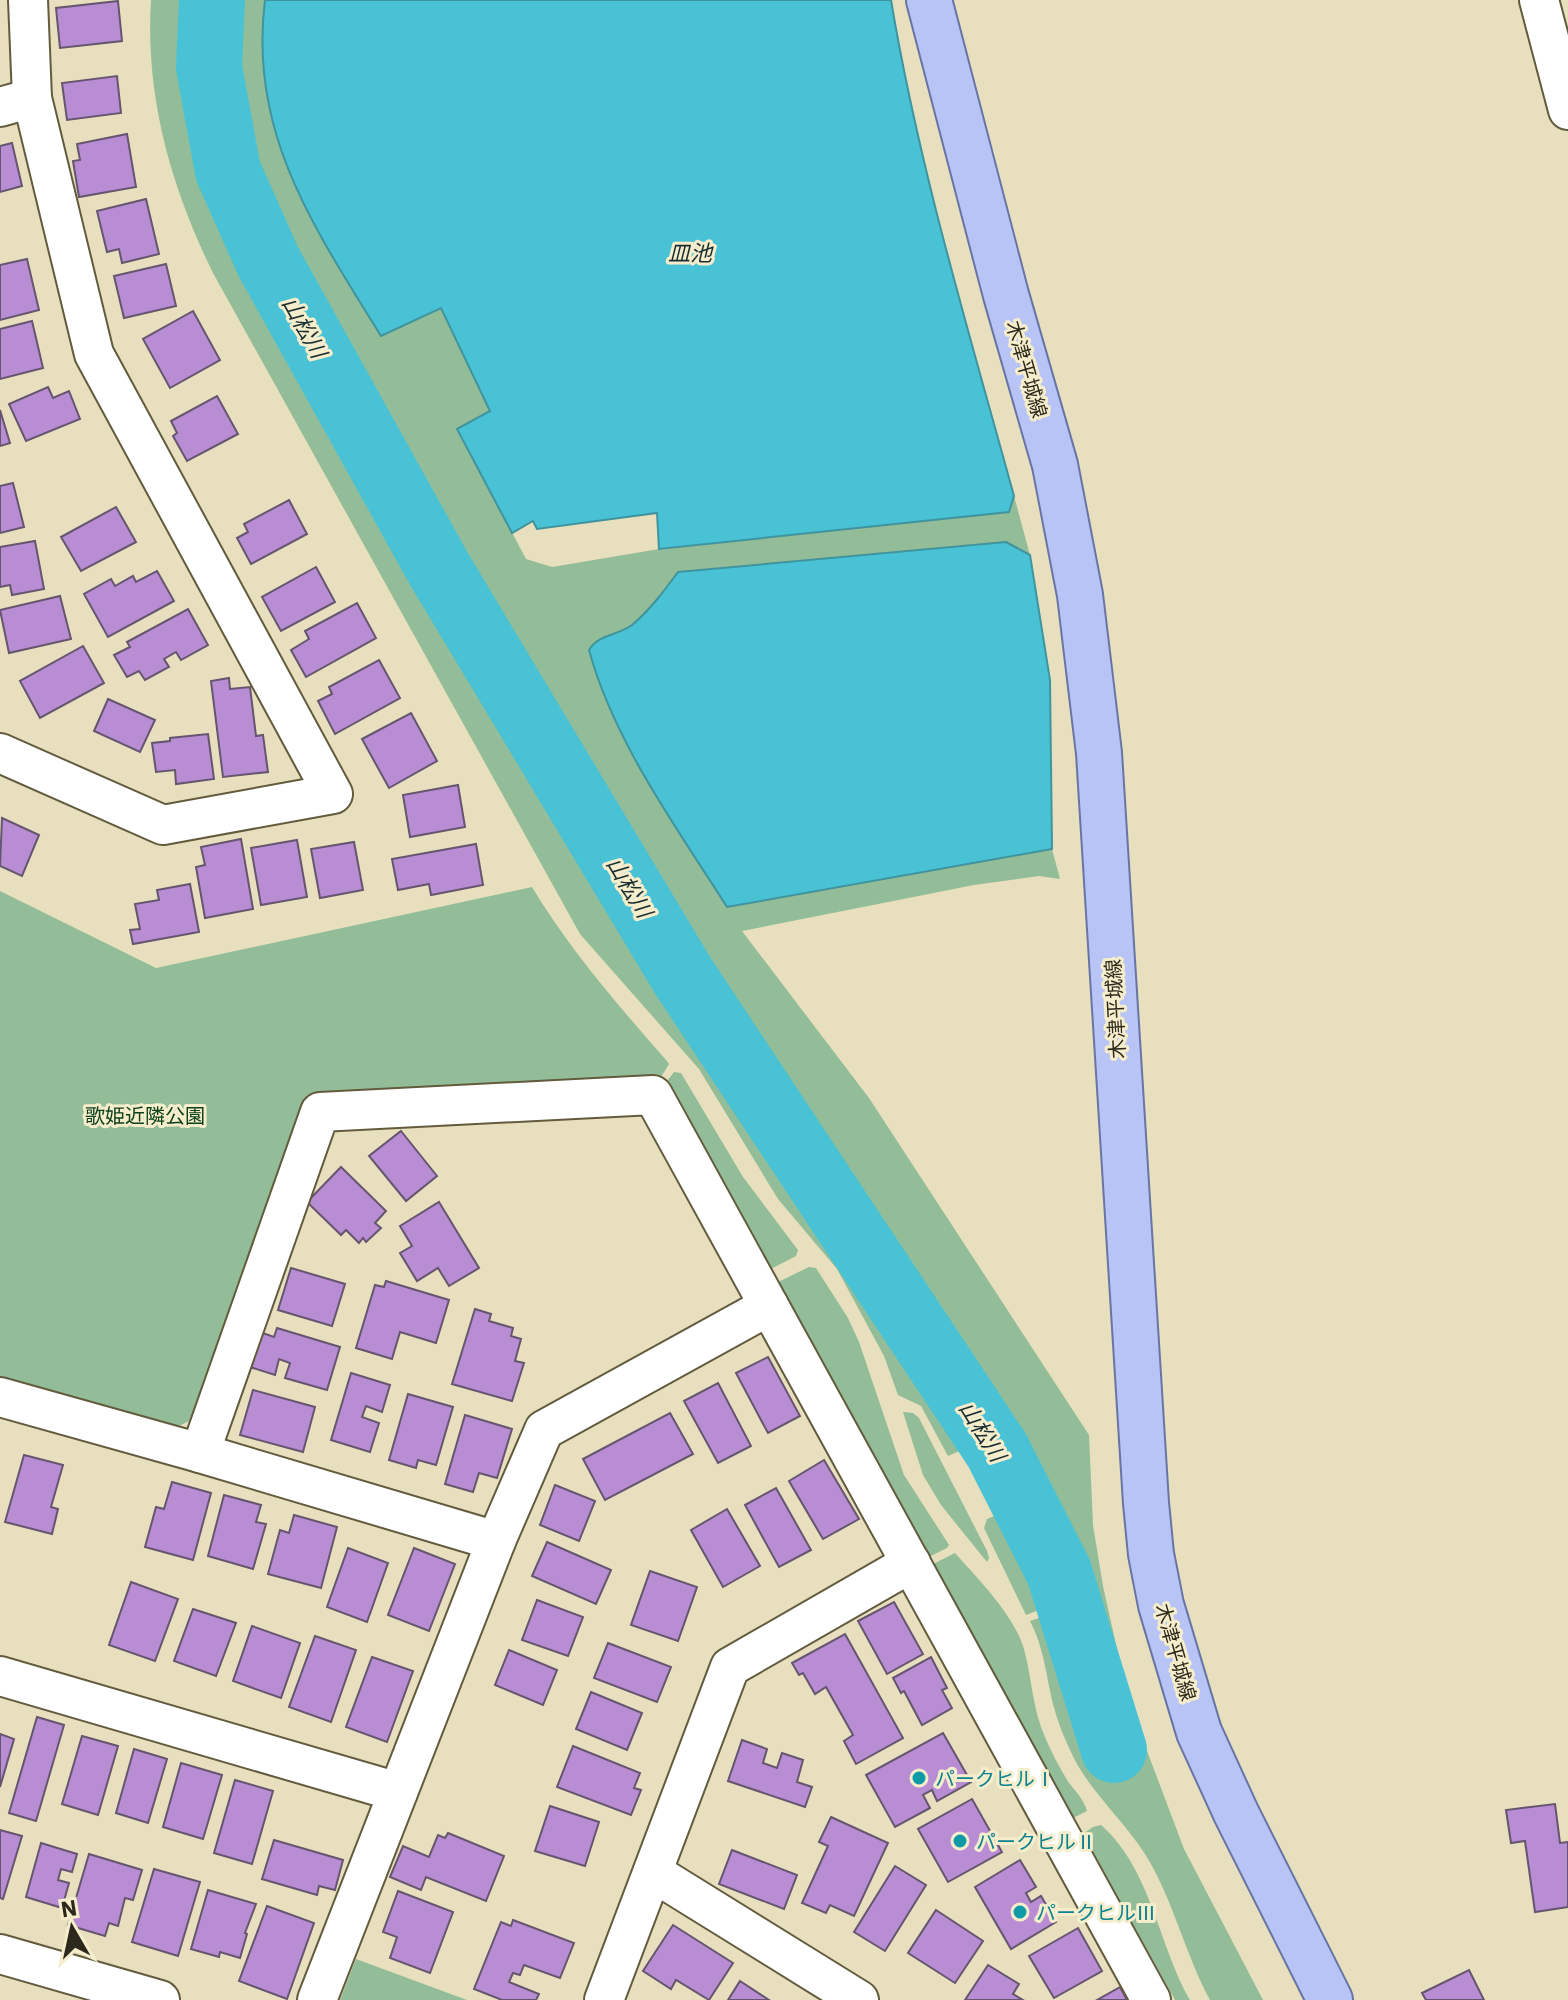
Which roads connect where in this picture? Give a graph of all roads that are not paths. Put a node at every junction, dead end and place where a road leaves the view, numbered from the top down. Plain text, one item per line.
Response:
1 (28, 0) edge
2 (929, 0) edge
3 (1539, 0) edge
4 (16, 102) edge
5 (1568, 110) edge
6 (0, 753) edge
7 (769, 1306) junction
8 (0, 1397) edge
9 (200, 1453) junction
10 (496, 1541) junction
11 (911, 1563) junction
12 (0, 1676) edge
13 (398, 1792) junction
14 (654, 1873) junction
15 (0, 1954) edge
16 (160, 2000) edge
17 (317, 2000) edge
18 (604, 2000) edge
19 (859, 2000) edge
20 (1151, 2000) edge
21 (1330, 2000) edge

1 - 4 street
2 - 21 main road, 木津平城線
3 - 5 street
4 - 6 street
7 - 9 street
7 - 10 street
7 - 11 street
8 - 9 street
9 - 10 street
10 - 13 street
11 - 14 street
11 - 20 street
12 - 13 street
13 - 17 street
14 - 18 street
14 - 19 street
15 - 16 street

